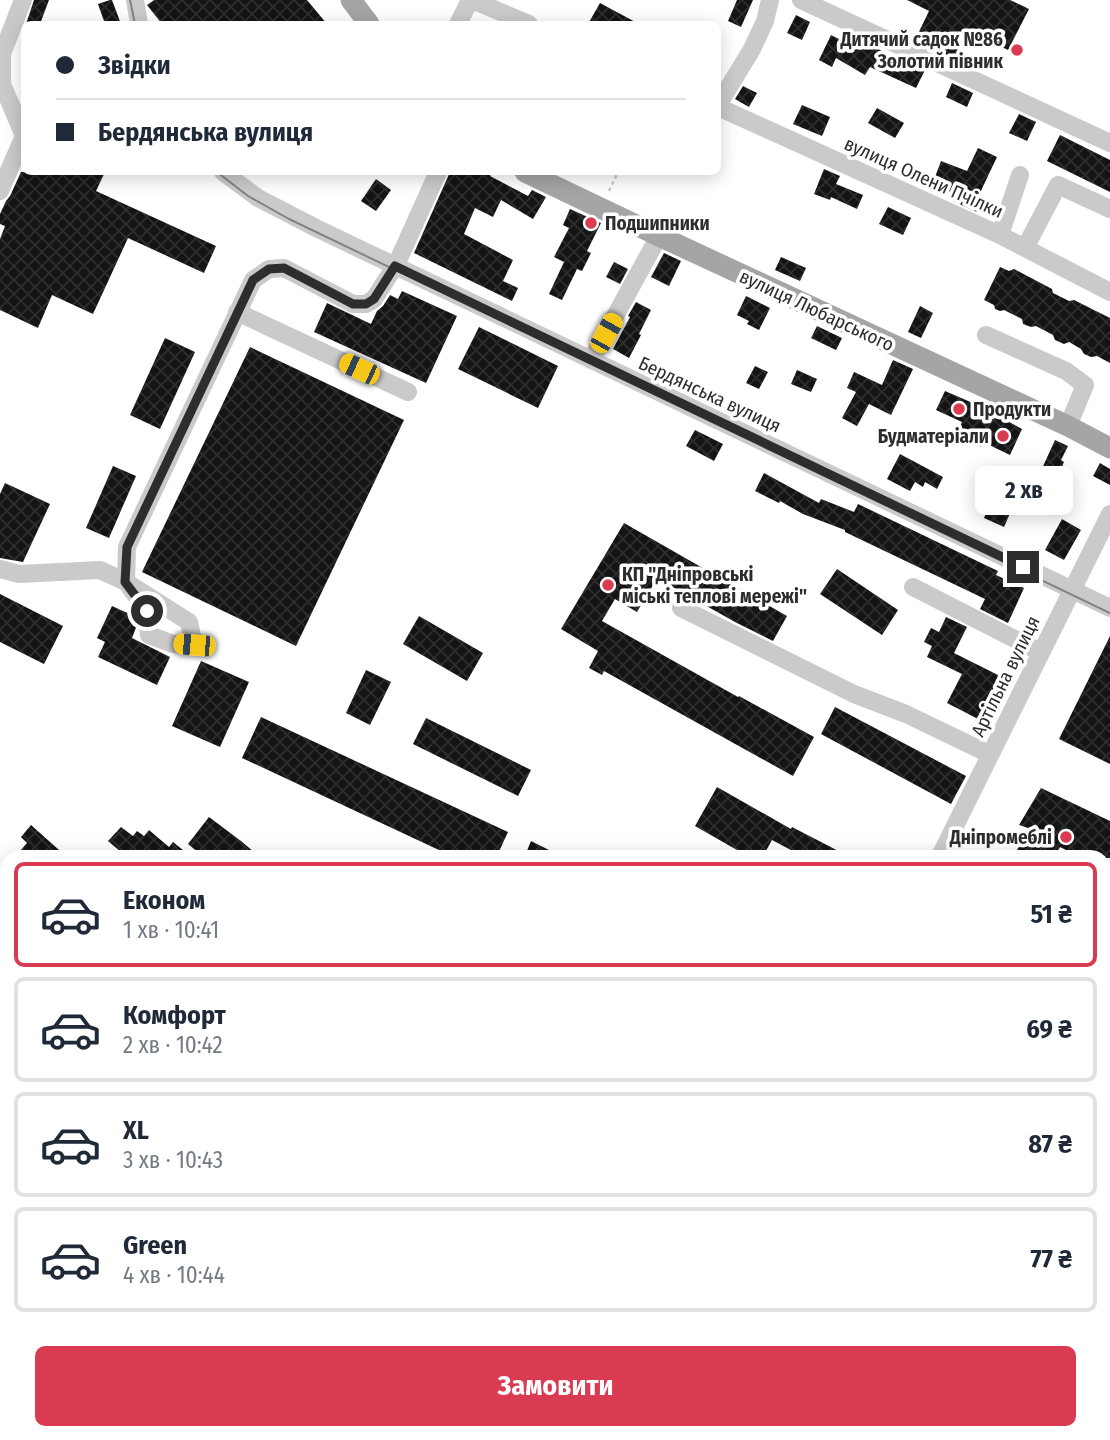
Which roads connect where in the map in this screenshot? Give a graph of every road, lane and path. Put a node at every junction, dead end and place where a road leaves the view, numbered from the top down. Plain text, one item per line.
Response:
1 (23, 0) edge
2 (135, 0) edge
3 (351, 0) edge
4 (471, 0) edge
5 (770, 0) edge
6 (802, 0) edge
7 (138, 21) edge
8 (367, 21) edge
9 (460, 21) edge
10 (521, 21) edge
11 (721, 101) edge
12 (721, 107) edge
13 (21, 129) edge
14 (21, 143) edge
15 (1110, 143) edge
16 (227, 175) edge
17 (437, 175) edge
18 (530, 175) edge
19 (617, 175) edge
20 (1020, 175) dead end
21 (0, 191) edge
22 (602, 208) junction
23 (1110, 209) edge
24 (1000, 235) junction
25 (659, 236) junction
26 (1025, 247) junction
27 (395, 266) junction
28 (1110, 292) edge
29 (237, 312) junction
30 (986, 335) dead end
31 (591, 360) junction
32 (408, 392) dead end
33 (1068, 426) junction
34 (1110, 448) edge
35 (1110, 514) edge
36 (0, 569) edge
37 (913, 587) dead end
38 (1071, 590) junction
39 (681, 608) dead end
40 (1110, 608) edge
41 (1040, 652) junction
42 (989, 754) junction
43 (943, 850) edge

1 - 13 street
2 - 7 street
3 - 8 main road
4 - 9 street
4 - 10 street
5 - 11 street
6 - 15 street
12 - 24 street, вулиця Олени Пчілки
14 - 21 street
16 - 27 street, Бердянська вулиця
17 - 27 street
18 - 22 main road, вулиця Любарського
19 - 22 path
20 - 24 street
22 - 25 main road, вулиця Любарського
23 - 26 street
24 - 26 street, вулиця Олени Пчілки
25 - 31 street
25 - 33 main road, вулиця Любарського
26 - 28 street, вулиця Олени Пчілки
27 - 29 street
27 - 31 street, Бердянська вулиця
29 - 32 street
29 - 36 street
30 - 33 street
31 - 38 street, Бердянська вулиця
33 - 34 main road, вулиця Любарського
35 - 38 street, Артільна вулиця
37 - 41 street
38 - 40 street, Бердянська вулиця
38 - 41 street, Артільна вулиця
39 - 42 street
41 - 42 street, Артільна вулиця
42 - 43 street, Артільна вулиця

